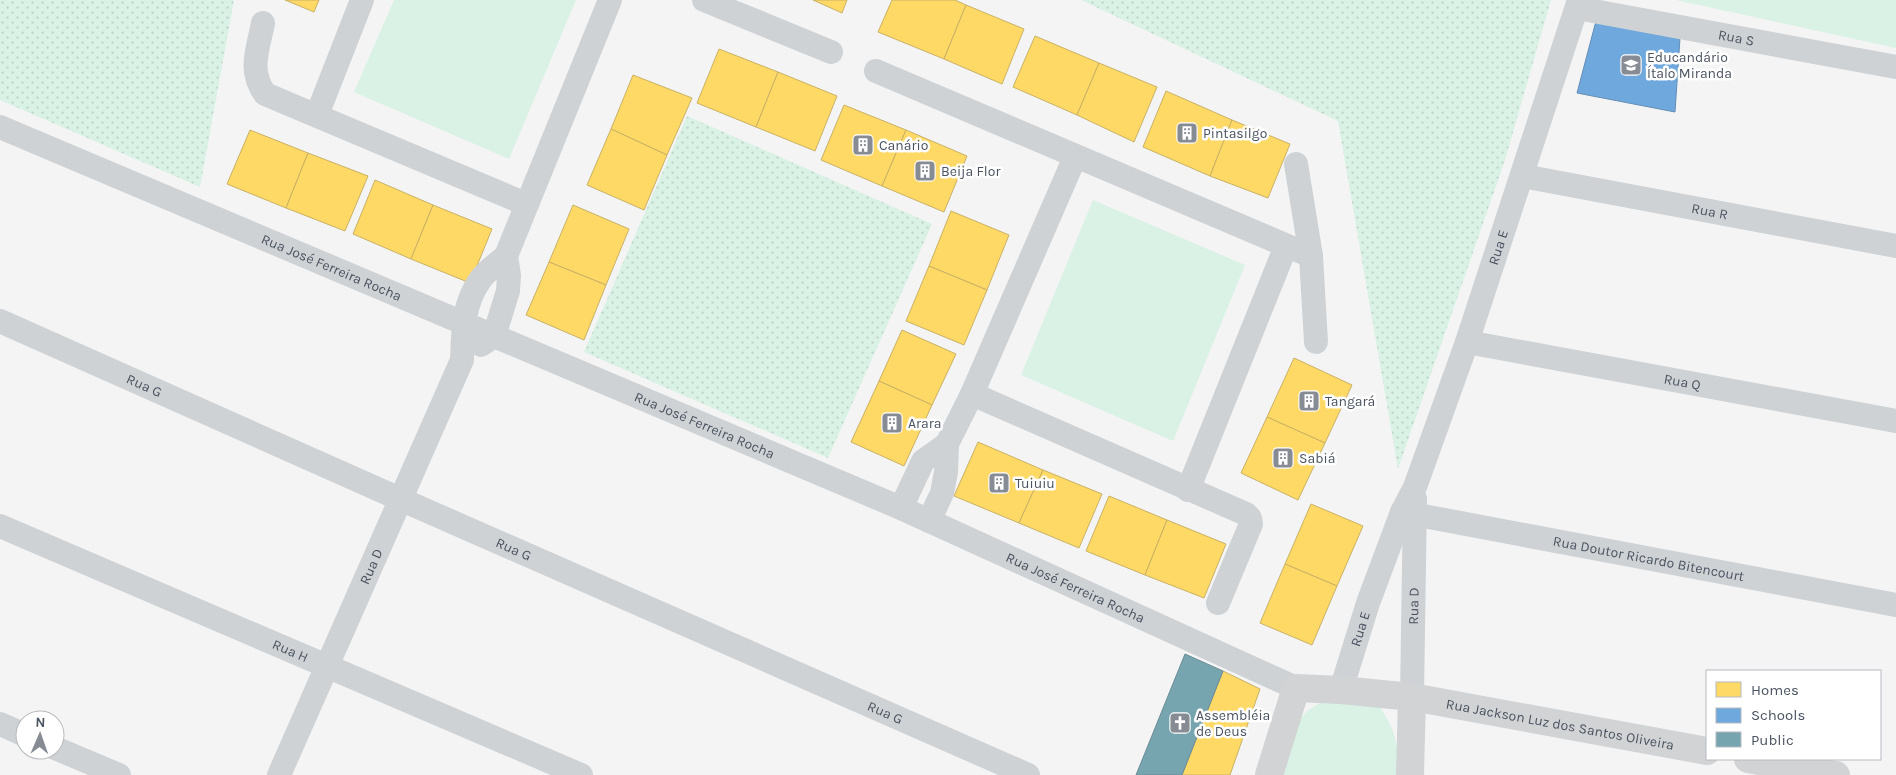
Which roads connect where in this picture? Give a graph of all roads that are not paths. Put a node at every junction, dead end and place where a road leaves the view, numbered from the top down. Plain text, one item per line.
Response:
1 (362, 0) edge
2 (610, 0) edge
3 (704, 0) edge
4 (1578, 4) edge
5 (263, 23) dead end
6 (832, 52) dead end
7 (1896, 67) edge
8 (876, 71) dead end
9 (316, 115) junction
10 (0, 127) edge
11 (1075, 157) junction
12 (1296, 164) dead end
13 (1523, 176) junction
14 (526, 204) junction
15 (1286, 246) junction
16 (1896, 246) edge
17 (506, 256) junction
18 (1311, 256) junction
19 (0, 321) edge
20 (463, 322) junction
21 (494, 336) junction
22 (1316, 342) dead end
23 (1467, 342) junction
24 (462, 360) junction
25 (972, 394) junction
26 (1896, 421) edge
27 (947, 444) junction
28 (1188, 490) junction
29 (400, 499) junction
30 (901, 508) junction
31 (1409, 513) junction
32 (929, 521) junction
33 (0, 526) edge
34 (1218, 603) dead end
35 (1896, 605) edge
36 (326, 666) junction
37 (1296, 688) junction
38 (1341, 690) junction
39 (1412, 697) junction
40 (0, 724) edge
41 (15, 731) edge
42 (1706, 751) edge
43 (65, 752) edge
44 (1754, 760) edge
45 (118, 775) edge
46 (279, 775) edge
47 (581, 775) edge
48 (1028, 775) edge
49 (1269, 775) edge
50 (1410, 775) edge
51 (1836, 775) edge

1 - 9 street
2 - 14 street
3 - 6 street
4 - 7 street, Rua S
4 - 13 street, Rua E
5 - 9 street
8 - 11 street
9 - 14 street
10 - 20 street, Rua José Ferreira Rocha
11 - 15 street
11 - 25 street
12 - 18 street
13 - 16 street, Rua R
13 - 23 street, Rua E
14 - 17 street
15 - 18 street
15 - 28 street
17 - 20 street, Rua D
17 - 21 street
18 - 22 street
19 - 29 street, Rua G
20 - 21 street, Rua José Ferreira Rocha
20 - 24 street, Rua D
21 - 24 street, Rua D
21 - 30 street, Rua José Ferreira Rocha
23 - 26 street, Rua Q
23 - 31 street, Rua E
24 - 29 street, Rua D
25 - 27 street
25 - 28 street
27 - 30 street
27 - 32 street
28 - 34 street
29 - 36 street, Rua D
29 - 48 street, Rua G
30 - 32 street, Rua José Ferreira Rocha
31 - 35 street, Rua Doutor Ricardo Bitencourt
31 - 38 street, Rua E
31 - 39 street, Rua D
32 - 37 street, Rua José Ferreira Rocha
33 - 36 street, Rua H
36 - 46 street, Rua D
36 - 47 street, Rua H
37 - 38 street, Rua José Ferreira Rocha
37 - 49 street
38 - 39 street, Rua José Ferreira Rocha
39 - 42 street, Rua Jackson Luz dos Santos Oliveira
39 - 50 street
40 - 41 street
43 - 45 street
44 - 51 street

